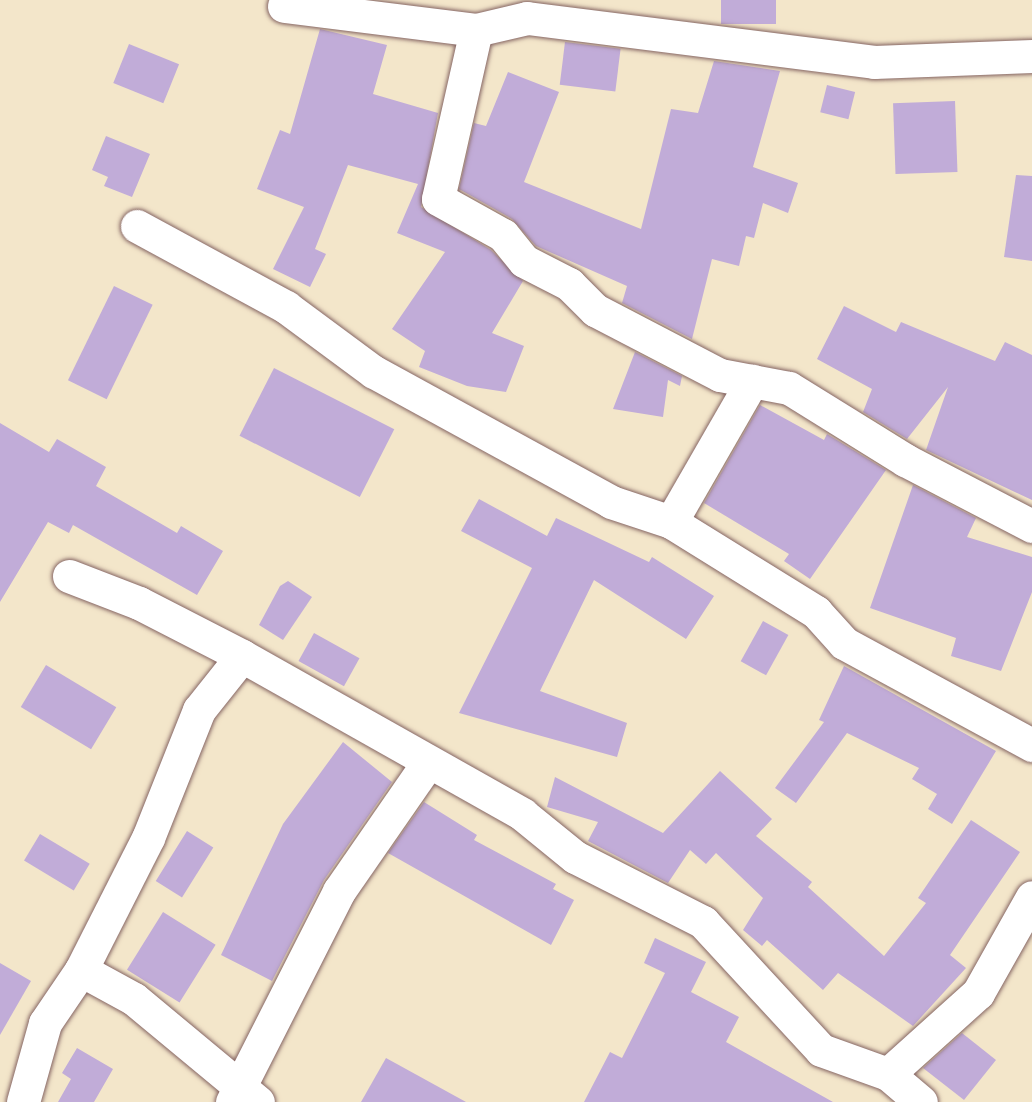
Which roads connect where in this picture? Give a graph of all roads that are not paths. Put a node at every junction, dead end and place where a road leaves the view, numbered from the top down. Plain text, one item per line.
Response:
1 (284, 6) dead end
2 (543, 10) edge
3 (476, 30) junction
4 (1032, 56) edge
5 (137, 226) dead end
6 (752, 381) junction
7 (671, 522) junction
8 (1032, 526) edge
9 (69, 576) dead end
10 (242, 656) junction
11 (1032, 745) edge
12 (427, 764) junction
13 (1032, 897) edge
14 (81, 970) junction
15 (888, 1074) junction
16 (242, 1098) edge
17 (22, 1102) edge
18 (921, 1102) edge

1 - 3 street
2 - 3 street
2 - 4 street
3 - 6 street
5 - 7 street
6 - 7 street
6 - 8 street
7 - 11 street
9 - 10 street
10 - 12 street
10 - 14 street
12 - 15 street
12 - 16 street
13 - 15 street
14 - 16 street
14 - 17 street
15 - 18 street

